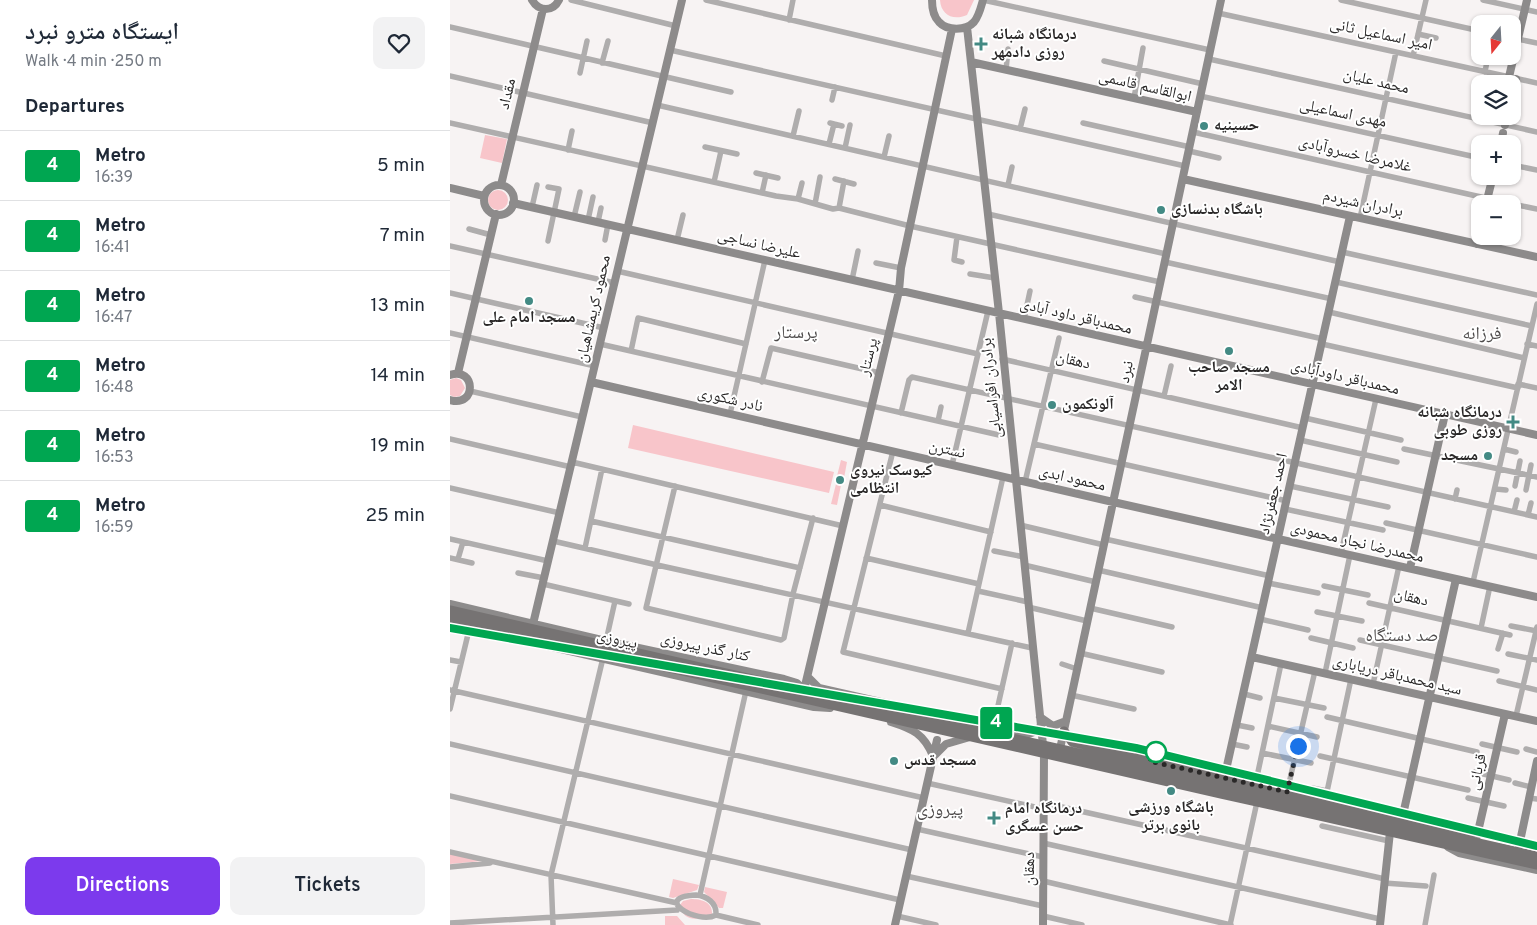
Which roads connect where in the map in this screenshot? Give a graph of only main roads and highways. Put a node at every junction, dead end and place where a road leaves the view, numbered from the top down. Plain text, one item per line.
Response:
1 (450, 610) edge
2 (450, 618) edge
3 (804, 694) junction
4 (1064, 731) road end
5 (1044, 749) junction
6 (1132, 757) junction
7 (1173, 766) junction
8 (1141, 767) junction
9 (1161, 772) junction
10 (1224, 782) junction
11 (1347, 818) junction
12 (1391, 832) junction
13 (1537, 850) edge
14 (1537, 856) edge
15 (1537, 865) edge

1 - 3 main road, پیروزی
2 - 3 main road, پیروزی
3 - 5 main road, پیروزی
3 - 5 main road, پیروزی
4 - 6 main road
5 - 8 main road, پیروزی
5 - 11 main road, پیروزی
6 - 7 main road
6 - 8 main road
7 - 9 main road
7 - 10 main road
8 - 9 main road, پیروزی
9 - 10 main road, پیروزی
10 - 11 main road, پیروزی
10 - 13 main road
11 - 12 main road, پیروزی
12 - 14 main road, پیروزی
12 - 15 main road, پیروزی

